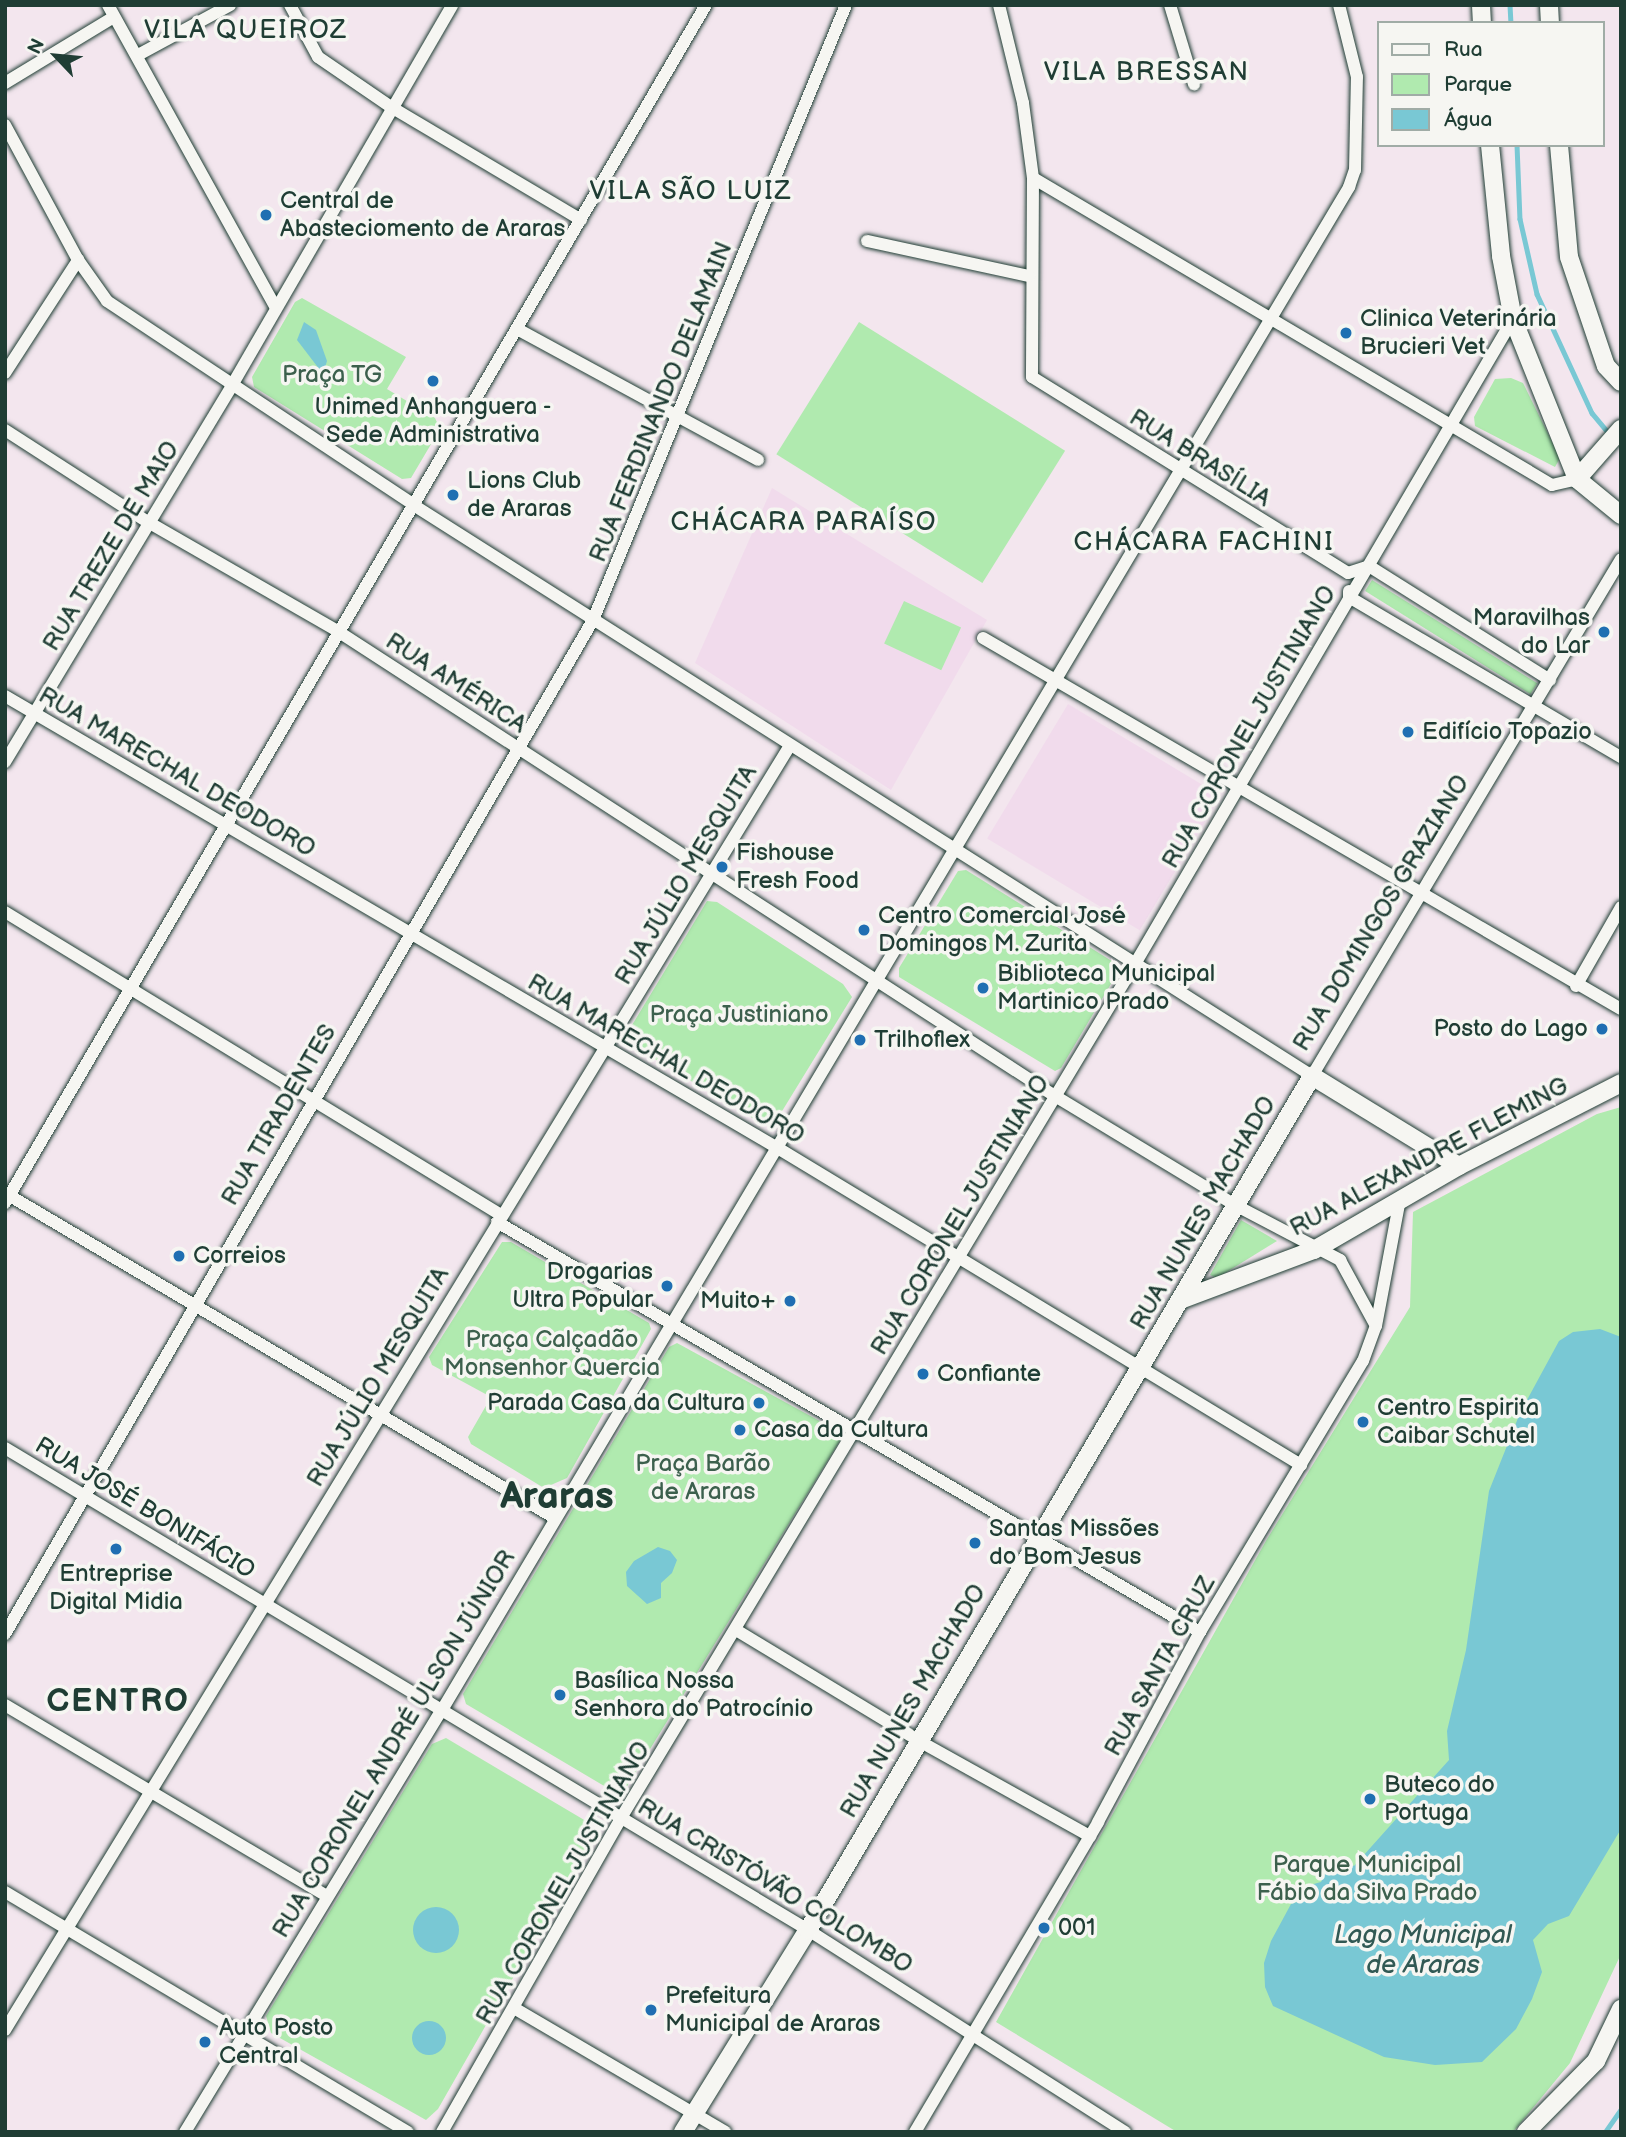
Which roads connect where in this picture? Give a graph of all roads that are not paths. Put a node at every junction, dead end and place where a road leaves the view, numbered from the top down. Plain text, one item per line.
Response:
1 (230, 5) edge
2 (290, 5) edge
3 (452, 5) edge
4 (706, 5) edge
5 (846, 5) edge
6 (999, 5) edge
7 (1170, 5) edge
8 (1339, 5) edge
9 (111, 11) edge
10 (138, 55) junction
11 (5, 83) edge
12 (1194, 84) dead end
13 (391, 107) junction
14 (5, 125) edge
15 (1490, 147) edge
16 (1559, 147) edge
17 (1033, 178) junction
18 (581, 220) junction
19 (867, 241) dead end
20 (78, 260) junction
21 (1029, 276) junction
22 (275, 306) junction
23 (1513, 319) junction
24 (1270, 321) junction
25 (519, 330) junction
26 (5, 373) edge
27 (1621, 382) edge
28 (232, 387) junction
29 (677, 417) junction
30 (1451, 428) junction
31 (1621, 429) edge
32 (5, 430) edge
33 (758, 460) dead end
34 (1178, 470) junction
35 (1577, 479) junction
36 (415, 506) junction
37 (1621, 515) edge
38 (148, 522) junction
39 (1621, 559) edge
40 (1369, 566) junction
41 (1348, 573) junction
42 (1349, 597) junction
43 (593, 620) junction
44 (339, 632) junction
45 (983, 638) dead end
46 (1550, 680) junction
47 (1057, 681) junction
48 (5, 696) edge
49 (1534, 708) junction
50 (34, 713) junction
51 (789, 747) junction
52 (520, 750) junction
53 (1621, 757) edge
54 (5, 762) edge
55 (1240, 788) junction
56 (225, 821) junction
57 (956, 850) junction
58 (708, 875) junction
59 (1422, 897) junction
60 (1621, 907) edge
61 (5, 912) edge
62 (408, 934) junction
63 (1135, 964) junction
64 (876, 984) junction
65 (1576, 986) junction
66 (130, 989) junction
67 (1621, 1009) edge
68 (605, 1048) junction
69 (1312, 1076) junction
70 (1621, 1083) edge
71 (1621, 1094) edge
72 (1055, 1096) junction
73 (1595, 1096) junction
74 (312, 1101) junction
75 (776, 1147) junction
76 (1459, 1166) junction
77 (7, 1198) edge
78 (1399, 1204) junction
79 (1235, 1205) junction
80 (499, 1219) junction
81 (1314, 1250) junction
82 (958, 1258) junction
83 (1180, 1300) junction
84 (193, 1306) junction
85 (671, 1321) junction
86 (1376, 1326) junction
87 (1141, 1366) junction
88 (379, 1416) junction
89 (857, 1430) junction
90 (5, 1448) edge
91 (1301, 1465) junction
92 (83, 1494) junction
93 (553, 1517) junction
94 (1037, 1538) junction
95 (264, 1603) junction
96 (736, 1630) junction
97 (1200, 1632) junction
98 (5, 1634) edge
99 (5, 1705) edge
100 (442, 1710) junction
101 (919, 1741) junction
102 (149, 1789) junction
103 (621, 1818) junction
104 (1090, 1836) junction
105 (5, 1892) edge
106 (327, 1896) junction
107 (67, 1928) junction
108 (808, 1930) junction
109 (514, 2008) junction
110 (1621, 2008) edge
111 (5, 2030) edge
112 (975, 2034) junction
113 (243, 2035) junction
114 (694, 2113) junction
115 (185, 2132) edge
116 (408, 2132) edge
117 (442, 2132) edge
118 (683, 2132) edge
119 (725, 2132) edge
120 (915, 2132) edge
121 (1125, 2132) edge
122 (1526, 2132) edge

1 - 10 street
2 - 13 street
3 - 13 street, RUA TREZE DE MAIO
4 - 18 street
5 - 29 street, RUA FERDINANDO DELAMAIN
6 - 17 street
7 - 12 street
8 - 24 street, RUA CORONEL ANDRÉ ULSON JÚNIOR
9 - 10 street
9 - 11 street
10 - 22 street
13 - 18 street
13 - 22 street, RUA TREZE DE MAIO
14 - 20 street
15 - 23 street
16 - 27 street
17 - 21 street
17 - 24 street
18 - 25 street
19 - 21 street
20 - 26 street
20 - 28 street
21 - 34 street, RUA BRASÍLIA
22 - 28 street, RUA TREZE DE MAIO
23 - 30 street, RUA CORONEL JUSTINIANO
23 - 35 street
24 - 30 street
24 - 34 street, RUA CORONEL ANDRÉ ULSON JÚNIOR
25 - 29 street
25 - 36 street
28 - 36 street
28 - 38 street, RUA TREZE DE MAIO
29 - 33 street
29 - 43 street, RUA FERDINANDO DELAMAIN
30 - 35 street
30 - 40 street, RUA CORONEL JUSTINIANO
31 - 35 street
32 - 38 street, RUA AMÉRICA
34 - 41 street, RUA BRASÍLIA
34 - 47 street, RUA CORONEL ANDRÉ ULSON JÚNIOR
35 - 37 street
36 - 43 street
36 - 44 street
38 - 44 street, RUA AMÉRICA
38 - 50 street, RUA TREZE DE MAIO
39 - 46 street, RUA DOMINGOS GRAZIANO
40 - 41 street
40 - 42 street, RUA CORONEL JUSTINIANO
40 - 46 street
41 - 42 street
42 - 49 street
42 - 55 street, RUA CORONEL JUSTINIANO
43 - 51 street
43 - 52 street, RUA TIRADENTES
44 - 52 street, RUA AMÉRICA
44 - 56 street
45 - 47 street
46 - 49 street, RUA DOMINGOS GRAZIANO
47 - 55 street
47 - 57 street, RUA CORONEL ANDRÉ ULSON JÚNIOR
48 - 50 street, RUA MARECHAL DEODORO
49 - 53 street
49 - 59 street, RUA DOMINGOS GRAZIANO
50 - 54 street, RUA TREZE DE MAIO
50 - 56 street, RUA MARECHAL DEODORO
51 - 57 street
51 - 58 street, RUA JÚLIO MESQUITA
52 - 58 street, RUA AMÉRICA
52 - 62 street, RUA TIRADENTES
55 - 59 street
55 - 63 street, RUA CORONEL JUSTINIANO
56 - 62 street, RUA MARECHAL DEODORO
56 - 66 street
57 - 63 street
57 - 64 street, RUA CORONEL ANDRÉ ULSON JÚNIOR
58 - 64 street, RUA AMÉRICA
58 - 68 street, RUA JÚLIO MESQUITA
59 - 65 street
59 - 69 street, RUA DOMINGOS GRAZIANO
60 - 65 street
61 - 66 street
62 - 68 street, RUA MARECHAL DEODORO
62 - 74 street, RUA TIRADENTES
63 - 69 street
63 - 72 street, RUA CORONEL JUSTINIANO
64 - 72 street, RUA AMÉRICA
64 - 75 street, RUA CORONEL ANDRÉ ULSON JÚNIOR
65 - 67 street
66 - 74 street
66 - 77 street
68 - 75 street, RUA MARECHAL DEODORO
68 - 80 street, RUA JÚLIO MESQUITA
69 - 76 street
69 - 79 street, RUA NUNES MACHADO
70 - 73 street, RUA ALEXANDRE FLEMING
71 - 73 street
72 - 79 street, RUA AMÉRICA
72 - 82 street, RUA CORONEL JUSTINIANO
73 - 76 street, RUA ALEXANDRE FLEMING
74 - 80 street
74 - 84 street, RUA TIRADENTES
75 - 82 street, RUA MARECHAL DEODORO
75 - 85 street, RUA CORONEL ANDRÉ ULSON JÚNIOR
76 - 78 street, RUA ALEXANDRE FLEMING
77 - 84 street
78 - 81 street, RUA ALEXANDRE FLEMING
78 - 86 street, RUA SANTA CRUZ
79 - 81 street, RUA AMÉRICA
79 - 83 street, RUA NUNES MACHADO
80 - 85 street
80 - 88 street, RUA JÚLIO MESQUITA
81 - 83 street, RUA ALEXANDRE FLEMING
81 - 86 street, RUA AMÉRICA
82 - 87 street, RUA MARECHAL DEODORO
82 - 89 street, RUA CORONEL JUSTINIANO
83 - 87 street, RUA NUNES MACHADO
84 - 88 street
84 - 92 street, RUA TIRADENTES
85 - 89 street
85 - 93 street, RUA CORONEL ANDRÉ ULSON JÚNIOR
86 - 91 street, RUA SANTA CRUZ
87 - 91 street, RUA MARECHAL DEODORO
87 - 94 street, RUA NUNES MACHADO
88 - 93 street
88 - 95 street, RUA JÚLIO MESQUITA
89 - 94 street
89 - 96 street, RUA CORONEL JUSTINIANO
90 - 92 street, RUA JOSÉ BONIFÁCIO
91 - 97 street, RUA SANTA CRUZ
92 - 95 street, RUA JOSÉ BONIFÁCIO
92 - 98 street, RUA TIRADENTES
93 - 100 street, RUA CORONEL ANDRÉ ULSON JÚNIOR
94 - 97 street
94 - 101 street, RUA NUNES MACHADO
95 - 100 street, RUA CRISTÓVÃO COLOMBO
95 - 102 street, RUA JÚLIO MESQUITA
96 - 101 street
96 - 103 street, RUA CORONEL JUSTINIANO
97 - 104 street, RUA SANTA CRUZ
99 - 102 street
100 - 103 street, RUA CRISTÓVÃO COLOMBO
100 - 106 street, RUA CORONEL ANDRÉ ULSON JÚNIOR
101 - 104 street
101 - 108 street, RUA NUNES MACHADO
102 - 106 street
102 - 107 street, RUA JÚLIO MESQUITA
103 - 108 street, RUA CRISTÓVÃO COLOMBO
103 - 109 street, RUA CORONEL JUSTINIANO
104 - 112 street, RUA SANTA CRUZ
105 - 107 street
106 - 113 street, RUA CORONEL ANDRÉ ULSON JÚNIOR
107 - 111 street, RUA JÚLIO MESQUITA
107 - 113 street
108 - 112 street, RUA CRISTÓVÃO COLOMBO
108 - 114 street, RUA NUNES MACHADO
109 - 114 street
109 - 117 street, RUA CORONEL JUSTINIANO
110 - 122 street
112 - 120 street, RUA SANTA CRUZ
112 - 121 street, RUA CRISTÓVÃO COLOMBO
113 - 115 street, RUA CORONEL ANDRÉ ULSON JÚNIOR
113 - 116 street
114 - 118 street, RUA NUNES MACHADO
114 - 119 street

